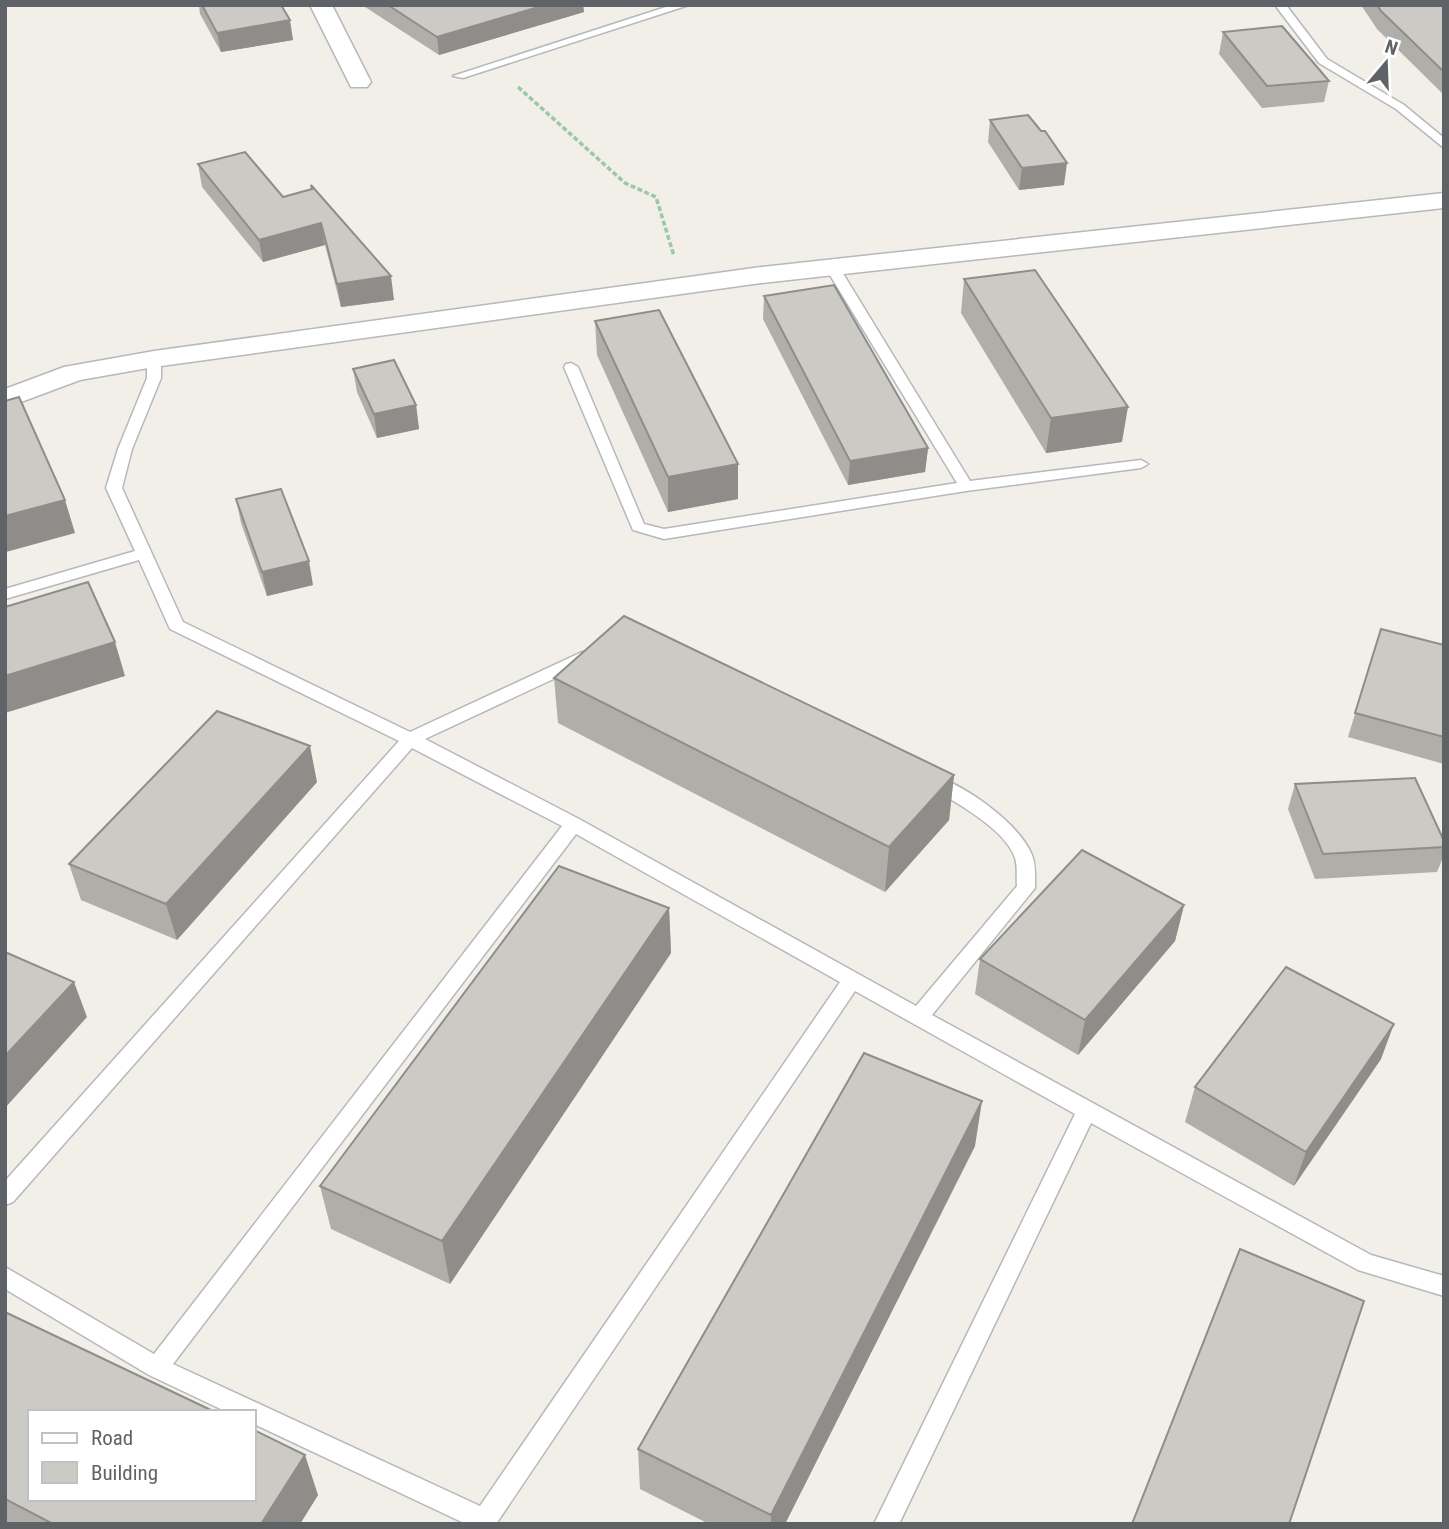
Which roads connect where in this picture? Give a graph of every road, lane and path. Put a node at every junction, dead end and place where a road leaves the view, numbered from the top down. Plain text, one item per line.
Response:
1 (321, 5) edge
2 (684, 5) edge
3 (1280, 5) edge
4 (494, 65) junction
5 (459, 76) dead end
6 (359, 82) dead end
7 (1444, 144) edge
8 (1444, 200) edge
9 (832, 267) junction
10 (683, 285) junction
11 (154, 359) junction
12 (571, 367) dead end
13 (5, 399) edge
14 (1141, 464) dead end
15 (966, 486) junction
16 (144, 553) junction
17 (5, 594) edge
18 (608, 649) edge
19 (410, 739) junction
20 (915, 773) edge
21 (573, 824) junction
22 (852, 979) junction
23 (918, 1017) junction
24 (1087, 1111) junction
25 (5, 1196) edge
26 (5, 1277) edge
27 (1444, 1286) edge
28 (157, 1368) junction
29 (249, 1410) edge
30 (256, 1413) edge
31 (483, 1522) edge
32 (886, 1524) edge

1 - 6 street
2 - 4 lane
3 - 7 lane
4 - 5 lane
4 - 10 path
8 - 9 street
9 - 10 street
9 - 15 lane
10 - 11 street
11 - 13 street
11 - 16 lane
12 - 15 lane
14 - 15 lane
16 - 17 lane
16 - 19 lane
18 - 19 lane
19 - 21 lane
19 - 25 lane
20 - 23 lane
21 - 22 lane
21 - 28 lane
22 - 23 lane
22 - 31 lane
23 - 24 lane
24 - 27 lane
24 - 32 lane
26 - 28 lane
28 - 29 lane
30 - 31 lane

